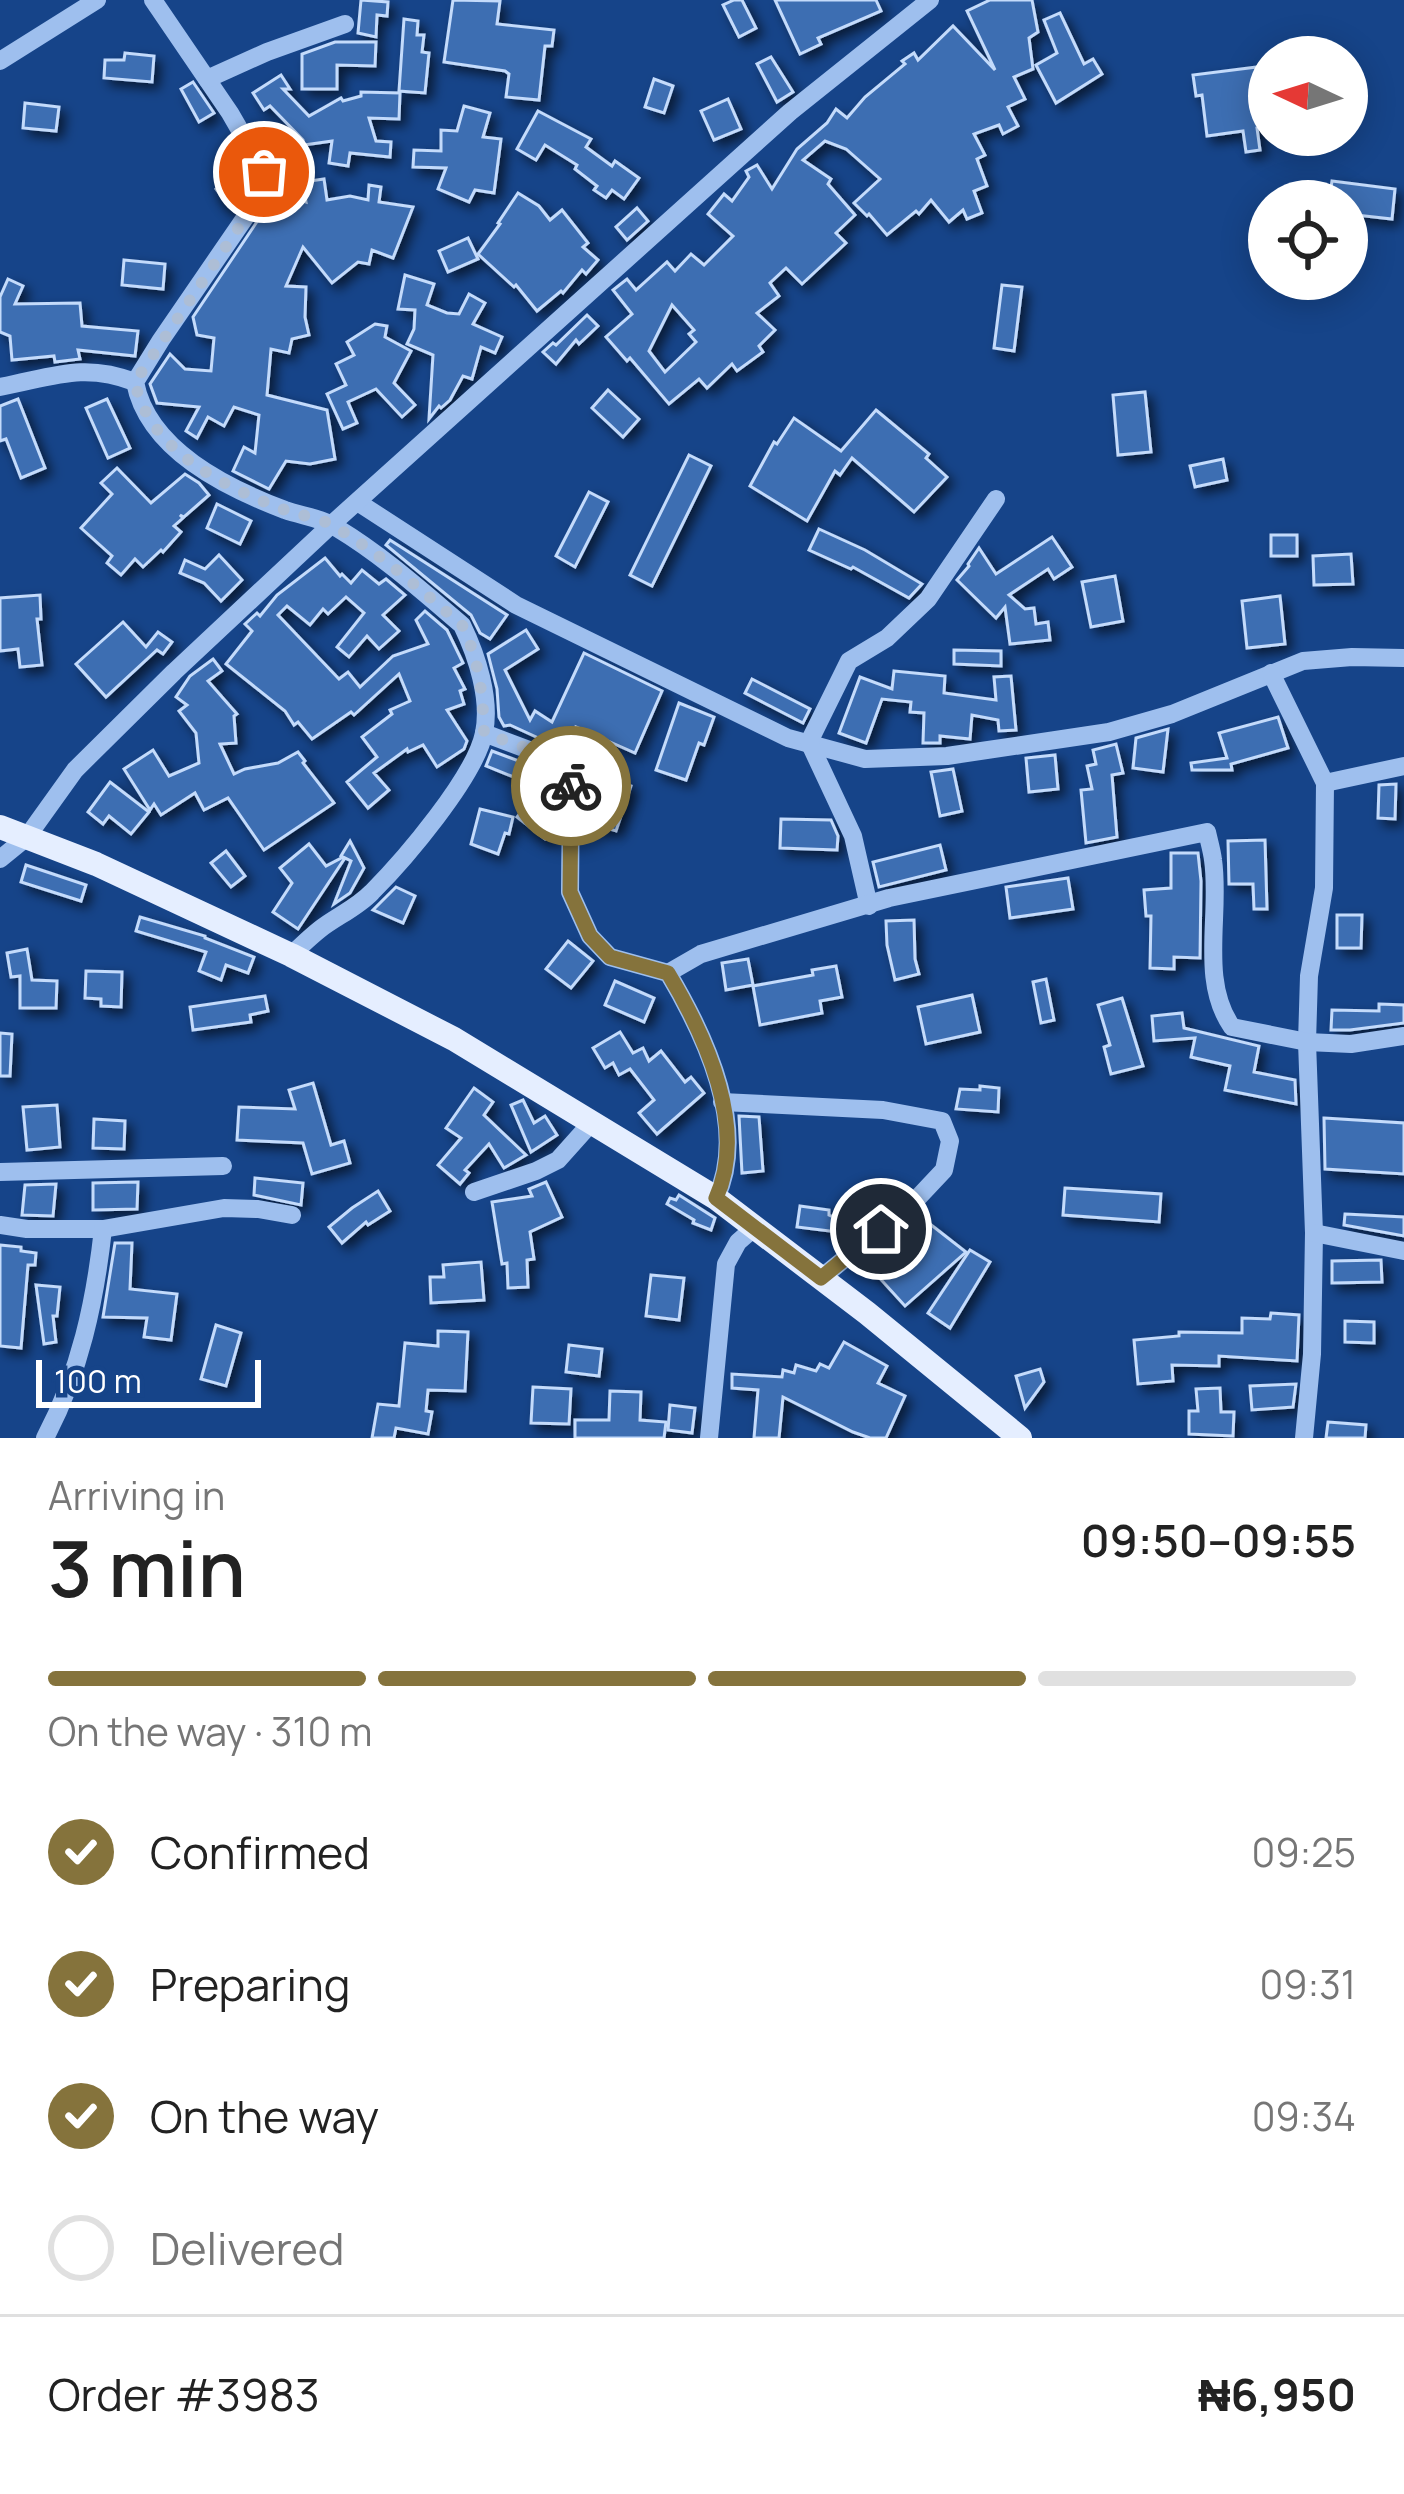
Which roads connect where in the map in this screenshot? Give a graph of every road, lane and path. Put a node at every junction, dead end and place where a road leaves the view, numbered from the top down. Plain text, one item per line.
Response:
1 (97, 0) edge
2 (154, 0) edge
3 (930, 0) edge
4 (344, 24) dead end
5 (0, 61) edge
6 (207, 79) junction
7 (135, 382) junction
8 (0, 387) edge
9 (996, 499) dead end
10 (358, 502) junction
11 (332, 524) junction
12 (1404, 658) edge
13 (1271, 673) junction
14 (484, 733) junction
15 (809, 742) junction
16 (1404, 766) edge
17 (1325, 783) junction
18 (0, 827) edge
19 (27, 837) junction
20 (0, 859) edge
21 (869, 905) junction
22 (291, 956) junction
23 (668, 973) junction
24 (1404, 1036) edge
25 (1307, 1042) junction
26 (722, 1102) junction
27 (592, 1122) junction
28 (223, 1166) dead end
29 (0, 1172) edge
30 (474, 1192) dead end
31 (716, 1198) junction
32 (292, 1215) dead end
33 (0, 1225) edge
34 (103, 1228) junction
35 (754, 1228) junction
36 (1314, 1233) junction
37 (1404, 1251) edge
38 (821, 1278) junction
39 (45, 1438) edge
40 (709, 1438) edge
41 (1019, 1438) edge
42 (1304, 1438) edge

1 - 5 street
2 - 6 street
3 - 10 street
4 - 6 street
6 - 7 street
7 - 8 street
7 - 11 street
9 - 15 street
10 - 11 street
10 - 15 street
11 - 14 street
11 - 19 street
12 - 13 street
13 - 15 street
13 - 17 street
14 - 22 street
14 - 23 street
15 - 21 street
16 - 17 street
17 - 25 street
18 - 19 main road
19 - 20 street
19 - 22 main road
21 - 23 street
21 - 25 street
22 - 27 main road
23 - 26 street
24 - 25 street
25 - 36 street
26 - 31 street
26 - 38 street
27 - 30 street
27 - 31 main road
28 - 29 street
31 - 35 main road
32 - 34 street
33 - 34 street
34 - 39 street
35 - 38 main road
35 - 40 street
36 - 37 street
36 - 42 street
38 - 41 main road

